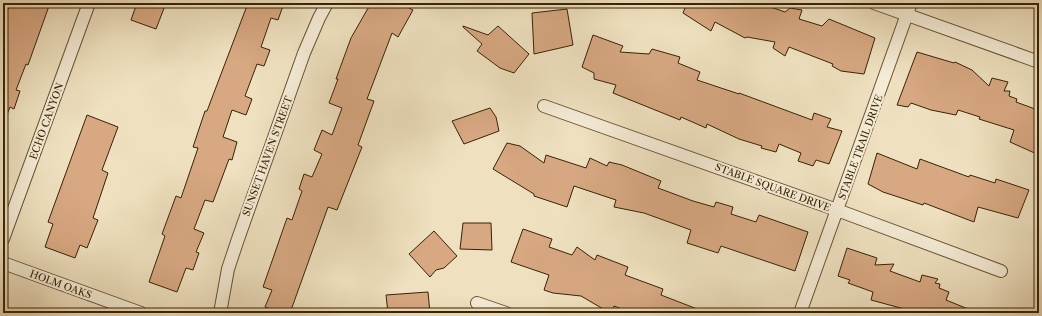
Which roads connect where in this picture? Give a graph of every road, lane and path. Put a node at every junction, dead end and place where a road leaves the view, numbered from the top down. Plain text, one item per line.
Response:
1 (89, 3) edge
2 (327, 3) edge
3 (874, 3) edge
4 (911, 3) edge
5 (907, 15) junction
6 (1039, 62) edge
7 (544, 106) dead end
8 (837, 210) junction
9 (3, 239) edge
10 (3, 263) edge
11 (1001, 271) dead end
12 (477, 302) dead end
13 (141, 313) edge
14 (220, 313) edge
15 (506, 313) edge
16 (800, 313) edge

1 - 9 street, ECHO CANYON
2 - 14 street, SUNSET HAVEN STREET
3 - 5 street
4 - 5 street, STABLE TRAIL DRIVE
5 - 6 street
5 - 8 street, STABLE TRAIL DRIVE
7 - 8 street, STABLE SQUARE DRIVE
8 - 11 street, STABLE SQUARE DRIVE
8 - 16 street, STABLE TRAIL DRIVE
10 - 13 street, HOLM OAKS
12 - 15 street

